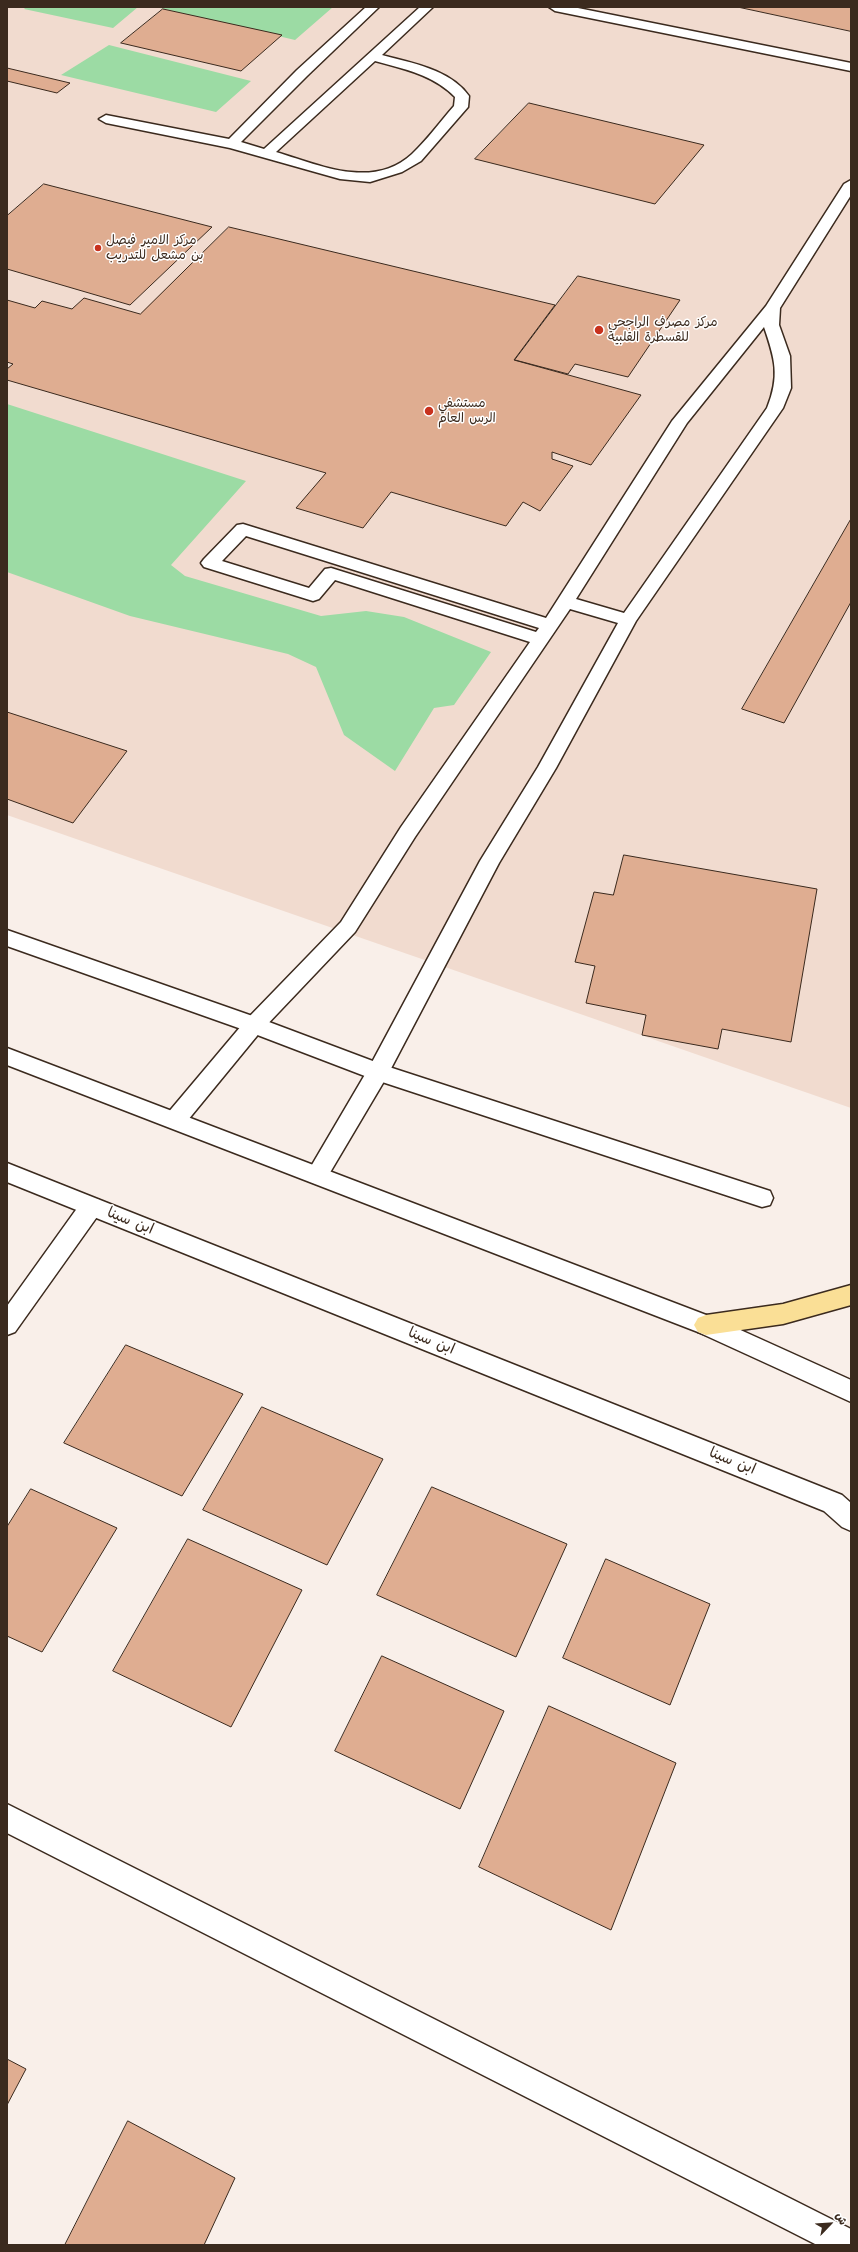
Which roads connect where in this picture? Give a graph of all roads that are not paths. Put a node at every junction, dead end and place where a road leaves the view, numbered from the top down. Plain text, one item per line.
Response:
1 (373, 7) edge
2 (427, 7) edge
3 (555, 7) edge
4 (373, 57) junction
5 (851, 67) edge
6 (106, 119) dead end
7 (232, 144) junction
8 (266, 154) junction
9 (851, 184) edge
10 (772, 308) junction
11 (566, 602) junction
12 (628, 620) junction
13 (545, 632) junction
14 (7, 938) edge
15 (254, 1025) junction
16 (7, 1056) edge
17 (378, 1072) junction
18 (175, 1120) junction
19 (7, 1172) edge
20 (317, 1175) junction
21 (762, 1198) dead end
22 (91, 1207) junction
23 (851, 1295) edge
24 (7, 1325) edge
25 (706, 1325) junction
26 (851, 1390) edge
27 (851, 1519) edge
28 (7, 1818) edge
29 (850, 2245) edge

1 - 7 street
2 - 4 street
3 - 5 street
4 - 8 street
4 - 8 street
6 - 7 street
7 - 8 street
9 - 10 street
10 - 11 street
10 - 12 street
11 - 12 street
11 - 13 street
12 - 17 street
13 - 13 street
13 - 15 street
14 - 15 street
15 - 17 street
15 - 18 street
16 - 18 street
17 - 20 street
17 - 21 street
18 - 20 street
19 - 22 street, ابن سينا
20 - 25 street
22 - 24 street
22 - 27 street, ابن سينا
23 - 25 main road
25 - 26 street
28 - 29 street

